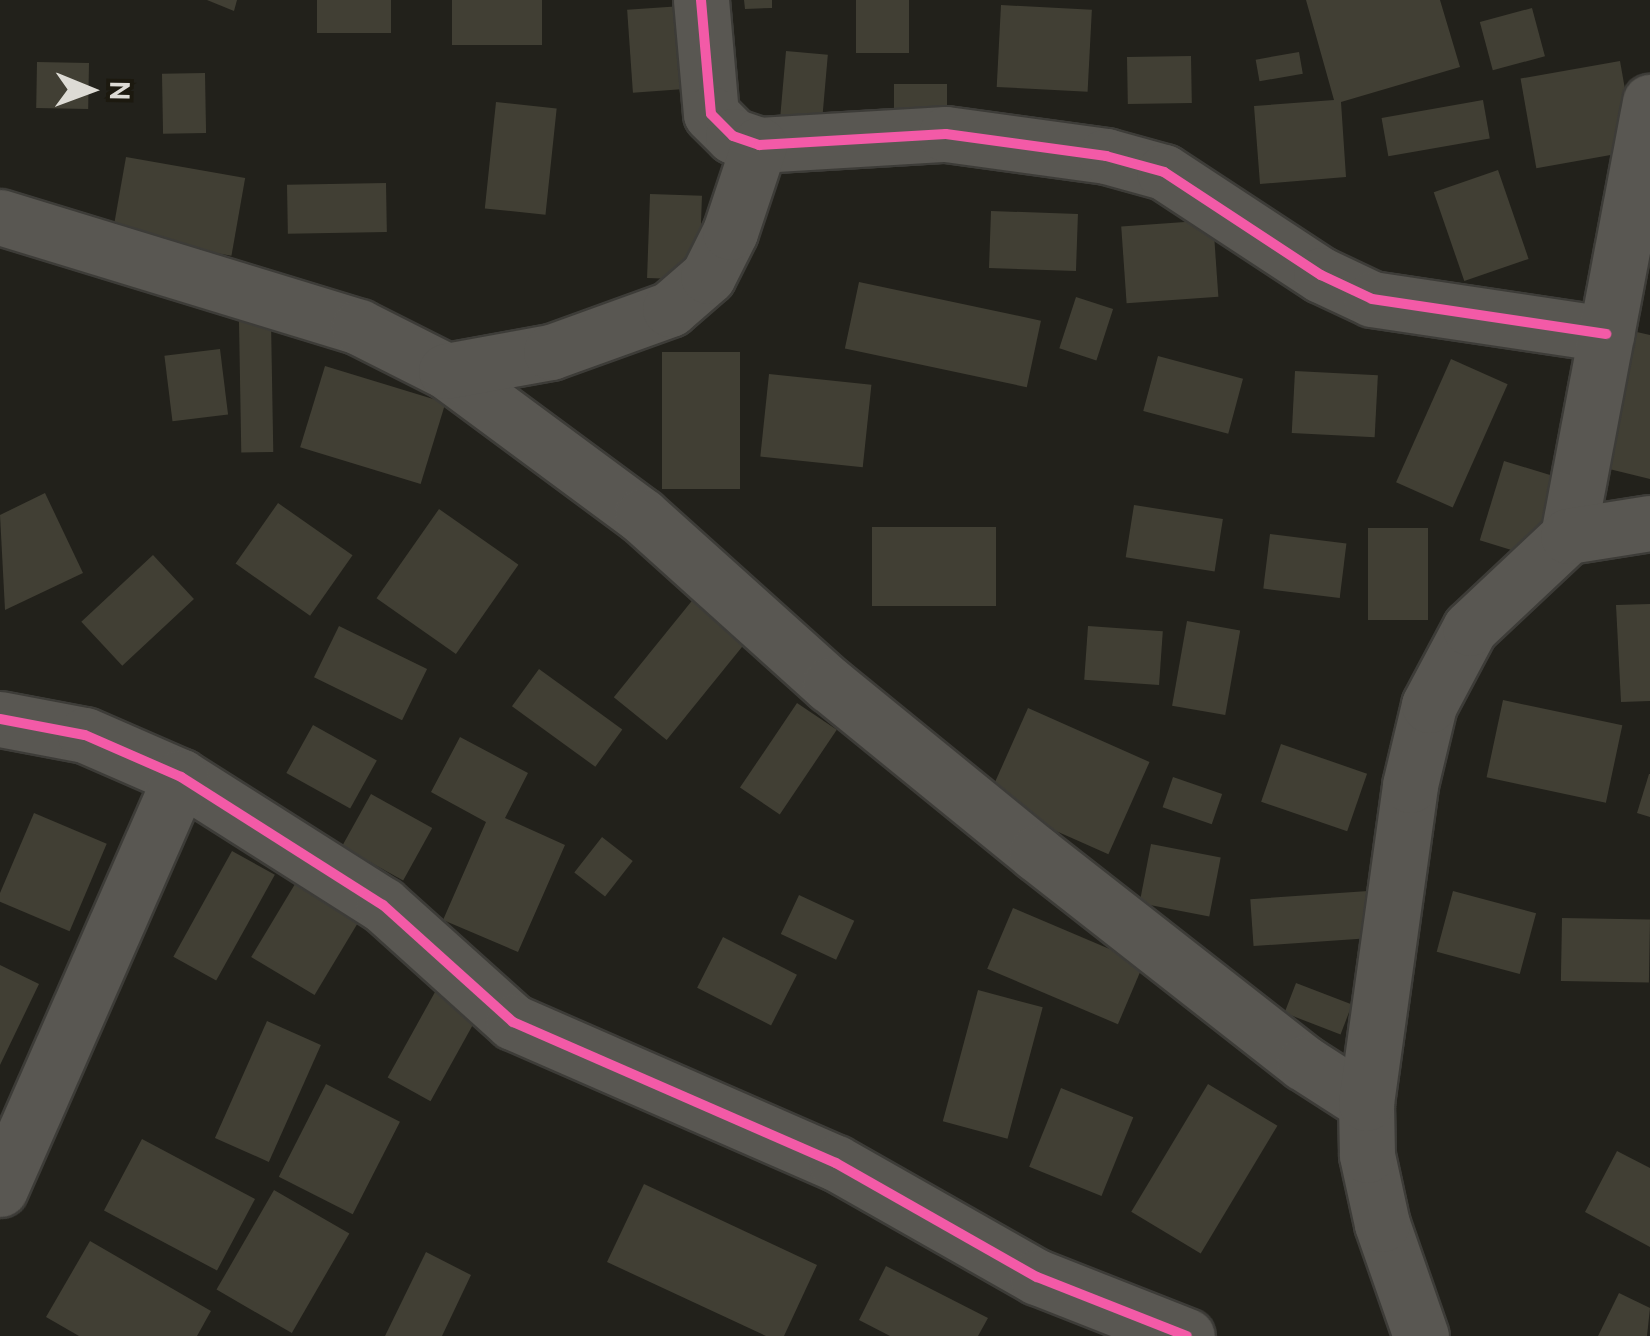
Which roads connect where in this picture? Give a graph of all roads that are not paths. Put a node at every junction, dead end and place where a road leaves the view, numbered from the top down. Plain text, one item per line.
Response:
1 (701, 0) edge
2 (1650, 102) edge
3 (759, 145) junction
4 (0, 217) edge
5 (1606, 334) junction
6 (446, 371) junction
7 (1650, 523) edge
8 (1568, 536) junction
9 (0, 719) edge
10 (181, 777) junction
11 (1366, 1104) junction
12 (0, 1190) edge
13 (1187, 1336) edge
14 (1421, 1336) edge

1 - 3 street
2 - 5 street
3 - 5 street
3 - 6 street
4 - 6 street
5 - 8 street
6 - 11 street
7 - 8 street
8 - 11 street
9 - 10 street
10 - 12 street
10 - 13 street
11 - 14 street

